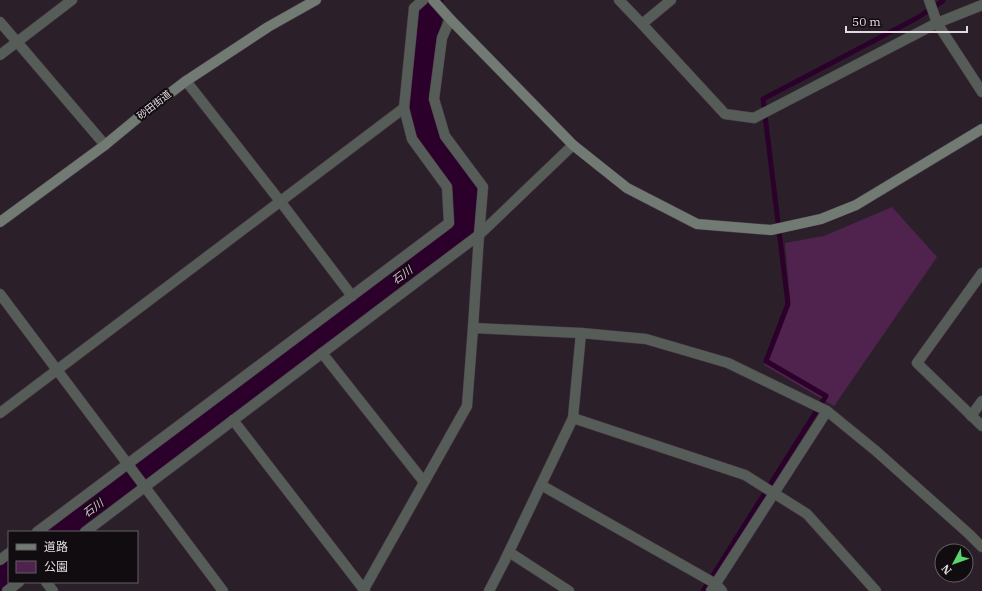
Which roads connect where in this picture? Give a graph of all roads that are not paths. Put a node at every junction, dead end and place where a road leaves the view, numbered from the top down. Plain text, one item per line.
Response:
1 (72, 0) edge
2 (316, 0) edge
3 (423, 0) edge
4 (433, 0) edge
5 (620, 0) edge
6 (671, 0) edge
7 (929, 0) edge
8 (982, 5) edge
9 (450, 19) junction
10 (0, 22) edge
11 (937, 23) junction
12 (642, 24) junction
13 (18, 42) junction
14 (0, 55) edge
15 (186, 81) junction
16 (982, 92) edge
17 (404, 108) junction
18 (982, 129) edge
19 (105, 145) junction
20 (573, 145) junction
21 (280, 201) junction
22 (0, 222) edge
23 (479, 235) junction
24 (982, 273) edge
25 (0, 294) edge
26 (352, 296) junction
27 (474, 328) junction
28 (582, 333) junction
29 (322, 353) junction
30 (57, 370) junction
31 (982, 401) edge
32 (827, 411) junction
33 (0, 413) edge
34 (971, 416) junction
35 (573, 418) junction
36 (233, 420) junction
37 (982, 426) edge
38 (127, 464) junction
39 (424, 482) junction
40 (541, 485) junction
41 (145, 487) junction
42 (774, 493) junction
43 (38, 531) edge
44 (86, 531) edge
45 (982, 547) edge
46 (509, 552) junction
47 (8, 554) edge
48 (0, 560) edge
49 (18, 583) edge
50 (47, 583) edge
51 (716, 589) edge
52 (7, 591) edge
53 (53, 591) edge
54 (223, 591) edge
55 (364, 591) edge
56 (489, 591) edge
57 (569, 591) edge
58 (876, 591) edge

1 - 13 street
2 - 15 street, 砂田街道
3 - 17 street
4 - 9 street
5 - 12 street
6 - 12 street
7 - 11 street
8 - 11 street
9 - 20 street
9 - 23 street
10 - 13 street
11 - 12 street
11 - 16 street
13 - 14 street
13 - 19 street
15 - 19 street, 砂田街道
15 - 21 street
17 - 21 street
17 - 26 street
18 - 20 street
19 - 22 street, 砂田街道
20 - 23 street
21 - 26 street
21 - 30 street
23 - 27 street
23 - 29 street
24 - 34 street
25 - 30 street
26 - 38 street
27 - 28 street
27 - 39 street
28 - 32 street
28 - 35 street
29 - 36 street
29 - 39 street
30 - 33 street
30 - 38 street
31 - 34 street
32 - 42 street
32 - 45 street
34 - 37 street
35 - 40 street
35 - 42 street
36 - 41 street
36 - 55 street
38 - 41 street
38 - 43 street
39 - 55 street
40 - 46 street
40 - 51 street
41 - 44 street
41 - 54 street
42 - 51 street
42 - 58 street
46 - 56 street
46 - 57 street
47 - 48 street
49 - 52 street
50 - 53 street

